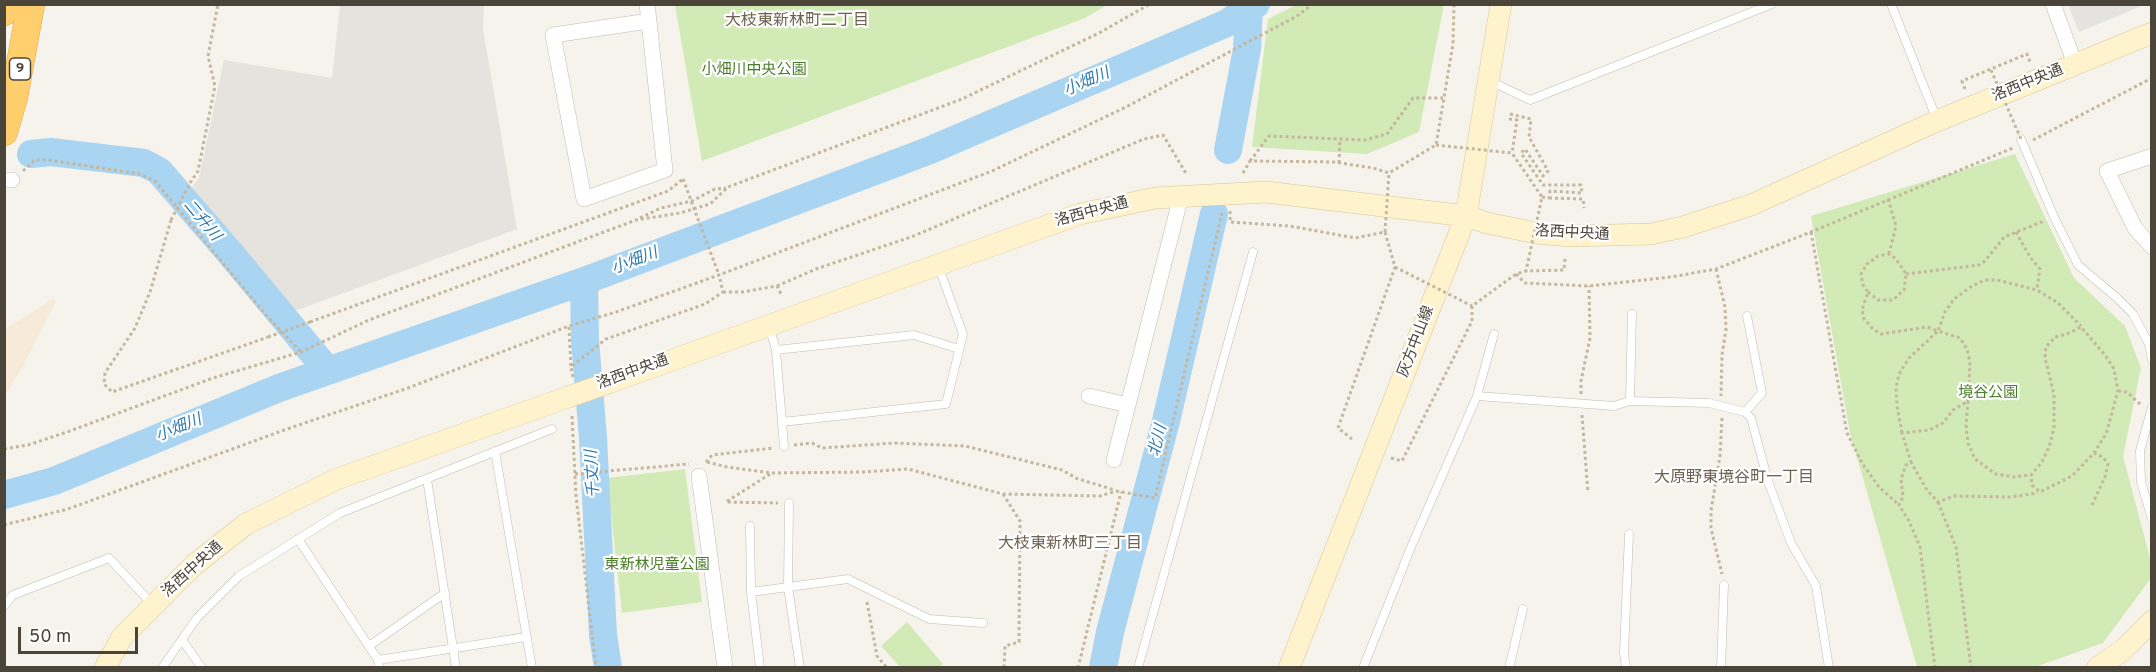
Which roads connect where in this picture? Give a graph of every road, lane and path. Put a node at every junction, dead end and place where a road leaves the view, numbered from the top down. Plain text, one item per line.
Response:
1 (6, 4) edge
2 (31, 4) edge
3 (218, 4) edge
4 (647, 4) edge
5 (1150, 4) edge
6 (1313, 4) edge
7 (1455, 4) edge
8 (1501, 4) edge
9 (1772, 4) edge
10 (1890, 4) edge
11 (2053, 4) edge
12 (4, 12) edge
13 (649, 21) junction
14 (2151, 33) edge
15 (2030, 62) dead end
16 (2075, 64) junction
17 (1991, 70) junction
18 (2151, 78) edge
19 (1488, 81) junction
20 (1965, 89) dead end
21 (1443, 98) junction
22 (1510, 114) dead end
23 (1509, 119) dead end
24 (1937, 121) junction
25 (4, 132) edge
26 (1340, 139) junction
27 (2022, 142) junction
28 (1436, 145) junction
29 (1512, 153) junction
30 (2151, 156) edge
31 (1250, 161) junction
32 (1339, 163) junction
33 (1243, 173) dead end
34 (1389, 173) junction
35 (1187, 175) dead end
36 (8, 180) edge
37 (728, 187) junction
38 (1181, 196) junction
39 (1542, 197) junction
40 (1549, 198) junction
41 (1887, 199) junction
42 (692, 201) junction
43 (1230, 204) dead end
44 (1224, 205) dead end
45 (1584, 208) dead end
46 (1466, 216) junction
47 (2054, 217) junction
48 (636, 220) junction
49 (1385, 232) junction
50 (1810, 232) junction
51 (2016, 232) junction
52 (2151, 247) edge
53 (1253, 252) dead end
54 (1889, 254) junction
55 (1564, 258) dead end
56 (938, 264) junction
57 (1395, 267) junction
58 (1716, 269) junction
59 (1526, 272) junction
60 (1515, 274) junction
61 (1906, 274) junction
62 (719, 275) junction
63 (777, 286) junction
64 (1589, 286) junction
65 (2037, 290) junction
66 (723, 292) junction
67 (1868, 292) junction
68 (782, 296) dead end
69 (1472, 306) junction
70 (1632, 314) dead end
71 (1747, 316) dead end
72 (768, 324) junction
73 (569, 326) junction
74 (2081, 327) junction
75 (1938, 331) junction
76 (1494, 334) dead end
77 (959, 349) junction
78 (776, 350) junction
79 (301, 352) junction
80 (2151, 360) edge
81 (571, 367) junction
82 (2118, 391) junction
83 (1089, 396) dead end
84 (1477, 396) junction
85 (572, 399) junction
86 (1630, 401) junction
87 (1968, 401) junction
88 (1581, 404) junction
89 (1128, 405) junction
90 (1722, 405) junction
91 (2151, 410) edge
92 (1745, 412) junction
93 (782, 422) junction
94 (552, 429) dead end
95 (1902, 434) junction
96 (1352, 439) dead end
97 (784, 446) junction
98 (4, 449) edge
99 (495, 451) junction
100 (2094, 453) junction
101 (1391, 458) dead end
102 (1114, 460) dead end
103 (1911, 462) junction
104 (697, 470) joint
105 (772, 473) junction
106 (575, 474) junction
107 (2031, 475) junction
108 (427, 478) junction
109 (1119, 491) junction
110 (2040, 492) junction
111 (1588, 493) dead end
112 (1003, 494) junction
113 (1938, 502) junction
114 (789, 503) joint
115 (1899, 505) junction
116 (2092, 505) dead end
117 (2151, 519) edge
118 (4, 525) edge
119 (750, 526) dead end
120 (1629, 534) dead end
121 (298, 539) junction
122 (1724, 585) joint
123 (788, 587) junction
124 (864, 587) junction
125 (751, 592) junction
126 (445, 593) junction
127 (154, 605) junction
128 (4, 606) edge
129 (1523, 609) dead end
130 (2151, 621) edge
131 (983, 623) dead end
132 (526, 637) junction
133 (182, 640) junction
134 (369, 646) junction
135 (453, 647) junction
136 (379, 664) edge
137 (105, 668) edge
138 (162, 668) edge
139 (202, 668) edge
140 (456, 668) edge
141 (532, 668) edge
142 (596, 668) edge
143 (725, 668) edge
144 (760, 668) edge
145 (800, 668) edge
146 (887, 668) edge
147 (1004, 668) edge
148 (1078, 668) edge
149 (1138, 668) edge
150 (1289, 668) edge
151 (1363, 668) edge
152 (1509, 668) edge
153 (1626, 668) edge
154 (1721, 668) edge
155 (1830, 668) edge
156 (1935, 668) edge
157 (1971, 668) edge
158 (2097, 668) edge

1 - 12 highway
2 - 25 highway, 9
3 - 42 path, bridge
4 - 13 street
5 - 37 path
6 - 62 path
7 - 21 path
8 - 19 street, 灰方中山線
9 - 19 lane
10 - 24 lane
11 - 16 street
13 - 13 street
14 - 16 street, 洛西中央通
15 - 17 path
16 - 24 street, 洛西中央通
17 - 20 path
17 - 27 path, bridge
18 - 27 path
19 - 46 street, 灰方中山線
21 - 26 path
21 - 28 path
22 - 40 path
23 - 29 path
24 - 46 street, 洛西中央通
26 - 31 path
26 - 32 path
27 - 41 path
27 - 47 lane
28 - 29 path, bridge
28 - 34 path
29 - 39 path, bridge
30 - 52 street
31 - 32 path
31 - 33 path
32 - 34 path
34 - 49 path, bridge
35 - 63 path
36 - 79 path
37 - 42 path
37 - 48 path
38 - 46 street, 洛西中央通
38 - 56 street, 洛西中央通
38 - 89 street
39 - 40 path, bridge
39 - 59 path, bridge
40 - 45 path
41 - 50 path
41 - 54 path
42 - 48 path
42 - 62 path, bridge
43 - 49 path
44 - 109 path
46 - 150 street, 灰方中山線
47 - 51 path
47 - 80 lane
48 - 79 path
49 - 57 path
50 - 58 path
50 - 115 path
51 - 61 path
51 - 65 path
53 - 149 lane
54 - 61 path
54 - 67 path
55 - 59 path
56 - 72 street, 洛西中央通
56 - 77 lane
57 - 69 path, bridge
57 - 96 path
58 - 64 path
58 - 90 path
59 - 60 path
60 - 64 path
60 - 69 path
61 - 67 path
62 - 66 path
62 - 73 path
63 - 66 path
63 - 68 path
64 - 88 path
65 - 74 path
65 - 75 path
66 - 81 path
67 - 75 path
69 - 101 path
70 - 86 lane
71 - 92 lane
72 - 78 lane
72 - 85 street, 洛西中央通, bridge
73 - 81 path
73 - 118 path
74 - 82 path
74 - 107 path
75 - 87 path
75 - 95 path
76 - 84 lane
77 - 78 lane
77 - 93 lane
78 - 93 lane
79 - 98 path
81 - 85 path
82 - 91 path
82 - 100 path
83 - 89 street
84 - 88 lane
84 - 151 lane
85 - 106 path
85 - 127 street, 洛西中央通
86 - 88 lane
86 - 90 lane
87 - 95 path
87 - 107 path
88 - 111 path
89 - 102 street
90 - 92 lane
90 - 122 path
91 - 117 lane
92 - 155 lane
93 - 97 lane
94 - 99 lane
95 - 103 path
97 - 105 path
97 - 109 path
99 - 108 lane
99 - 132 lane
100 - 110 path
100 - 116 path
103 - 113 path
103 - 115 path
104 - 106 path
104 - 143 street
105 - 112 path
105 - 114 path
106 - 142 path
107 - 110 path
108 - 121 lane
108 - 126 lane
109 - 112 path
109 - 148 path
110 - 113 path
112 - 147 path
113 - 157 path
114 - 123 lane
115 - 156 path
119 - 125 lane
120 - 153 lane
121 - 133 lane
121 - 134 lane
122 - 154 lane
123 - 124 lane
123 - 125 lane
123 - 145 lane
124 - 131 lane
124 - 146 path
125 - 144 lane
126 - 134 lane
126 - 135 lane
127 - 128 lane
127 - 137 street, 洛西中央通
129 - 152 lane
130 - 158 street
132 - 135 lane
132 - 141 lane
133 - 138 lane
133 - 139 lane
134 - 136 lane
135 - 136 lane
135 - 140 lane

